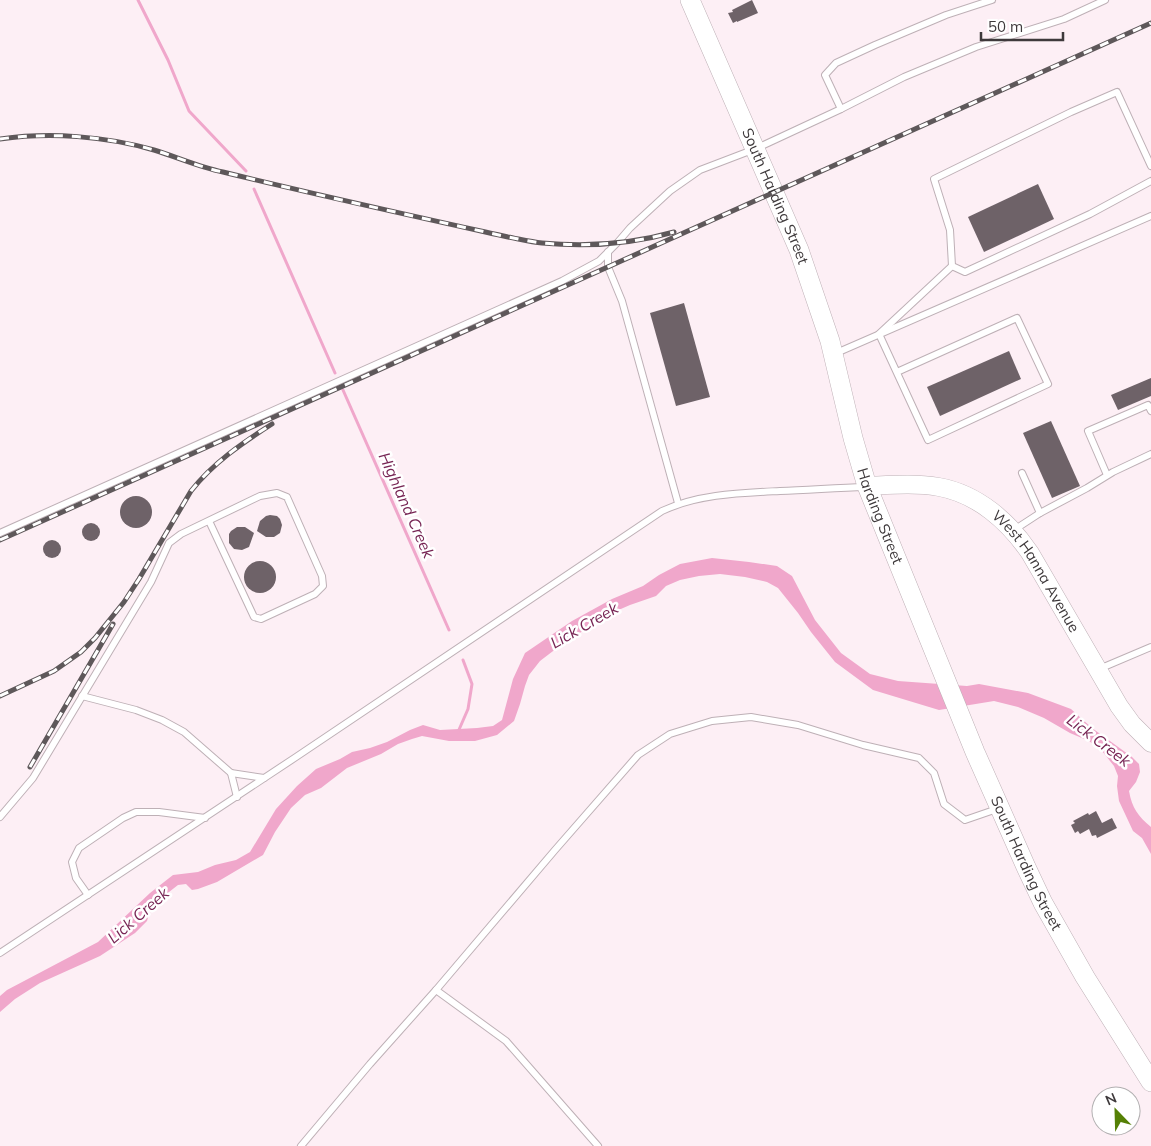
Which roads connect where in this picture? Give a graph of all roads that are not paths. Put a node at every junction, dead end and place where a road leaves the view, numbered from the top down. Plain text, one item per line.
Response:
1 (690, 0) edge
2 (992, 0) edge
3 (1105, 0) edge
4 (841, 109) junction
5 (755, 149) junction
6 (1151, 166) edge
7 (1151, 181) edge
8 (1151, 216) edge
9 (608, 252) junction
10 (952, 266) junction
11 (879, 334) junction
12 (833, 355) junction
13 (896, 372) junction
14 (843, 397) joint
15 (1151, 412) edge
16 (1151, 454) edge
17 (1022, 474) dead end
18 (1107, 475) junction
19 (867, 486) junction
20 (678, 504) junction
21 (1040, 513) junction
22 (209, 521) junction
23 (1013, 531) junction
24 (0, 534) edge
25 (925, 632) joint
26 (1151, 647) edge
27 (1098, 670) junction
28 (82, 696) junction
29 (1151, 743) edge
30 (231, 773) junction
31 (264, 778) junction
32 (237, 797) junction
33 (1000, 808) junction
34 (0, 817) edge
35 (205, 818) junction
36 (88, 895) junction
37 (0, 953) edge
38 (436, 990) junction
39 (1151, 1082) edge
40 (301, 1146) edge
41 (598, 1146) edge

1 - 5 main road, South Harding Street
2 - 4 lane
3 - 4 lane
4 - 5 lane
5 - 9 lane
5 - 12 main road, South Harding Street
6 - 10 lane
7 - 10 lane
8 - 11 lane
9 - 20 lane
9 - 24 lane
10 - 11 lane
11 - 12 lane
11 - 13 lane
12 - 14 main road, South Harding Street
13 - 13 lane
14 - 19 main road, Harding Street
15 - 18 lane
16 - 18 lane
17 - 21 lane
18 - 21 lane
19 - 20 lane
19 - 23 main road, West Hanna Avenue
19 - 25 main road, Harding Street
20 - 31 lane
21 - 23 lane
22 - 22 lane
22 - 28 lane
23 - 27 main road, West Hanna Avenue
25 - 33 main road, South Harding Street
26 - 27 lane
27 - 29 main road, West Hanna Avenue
28 - 30 lane
28 - 34 lane
30 - 31 lane
30 - 32 lane
31 - 32 lane
32 - 35 lane
33 - 38 lane
33 - 39 main road, South Harding Street
35 - 36 lane
35 - 36 lane
36 - 37 lane
38 - 40 lane
38 - 41 lane

